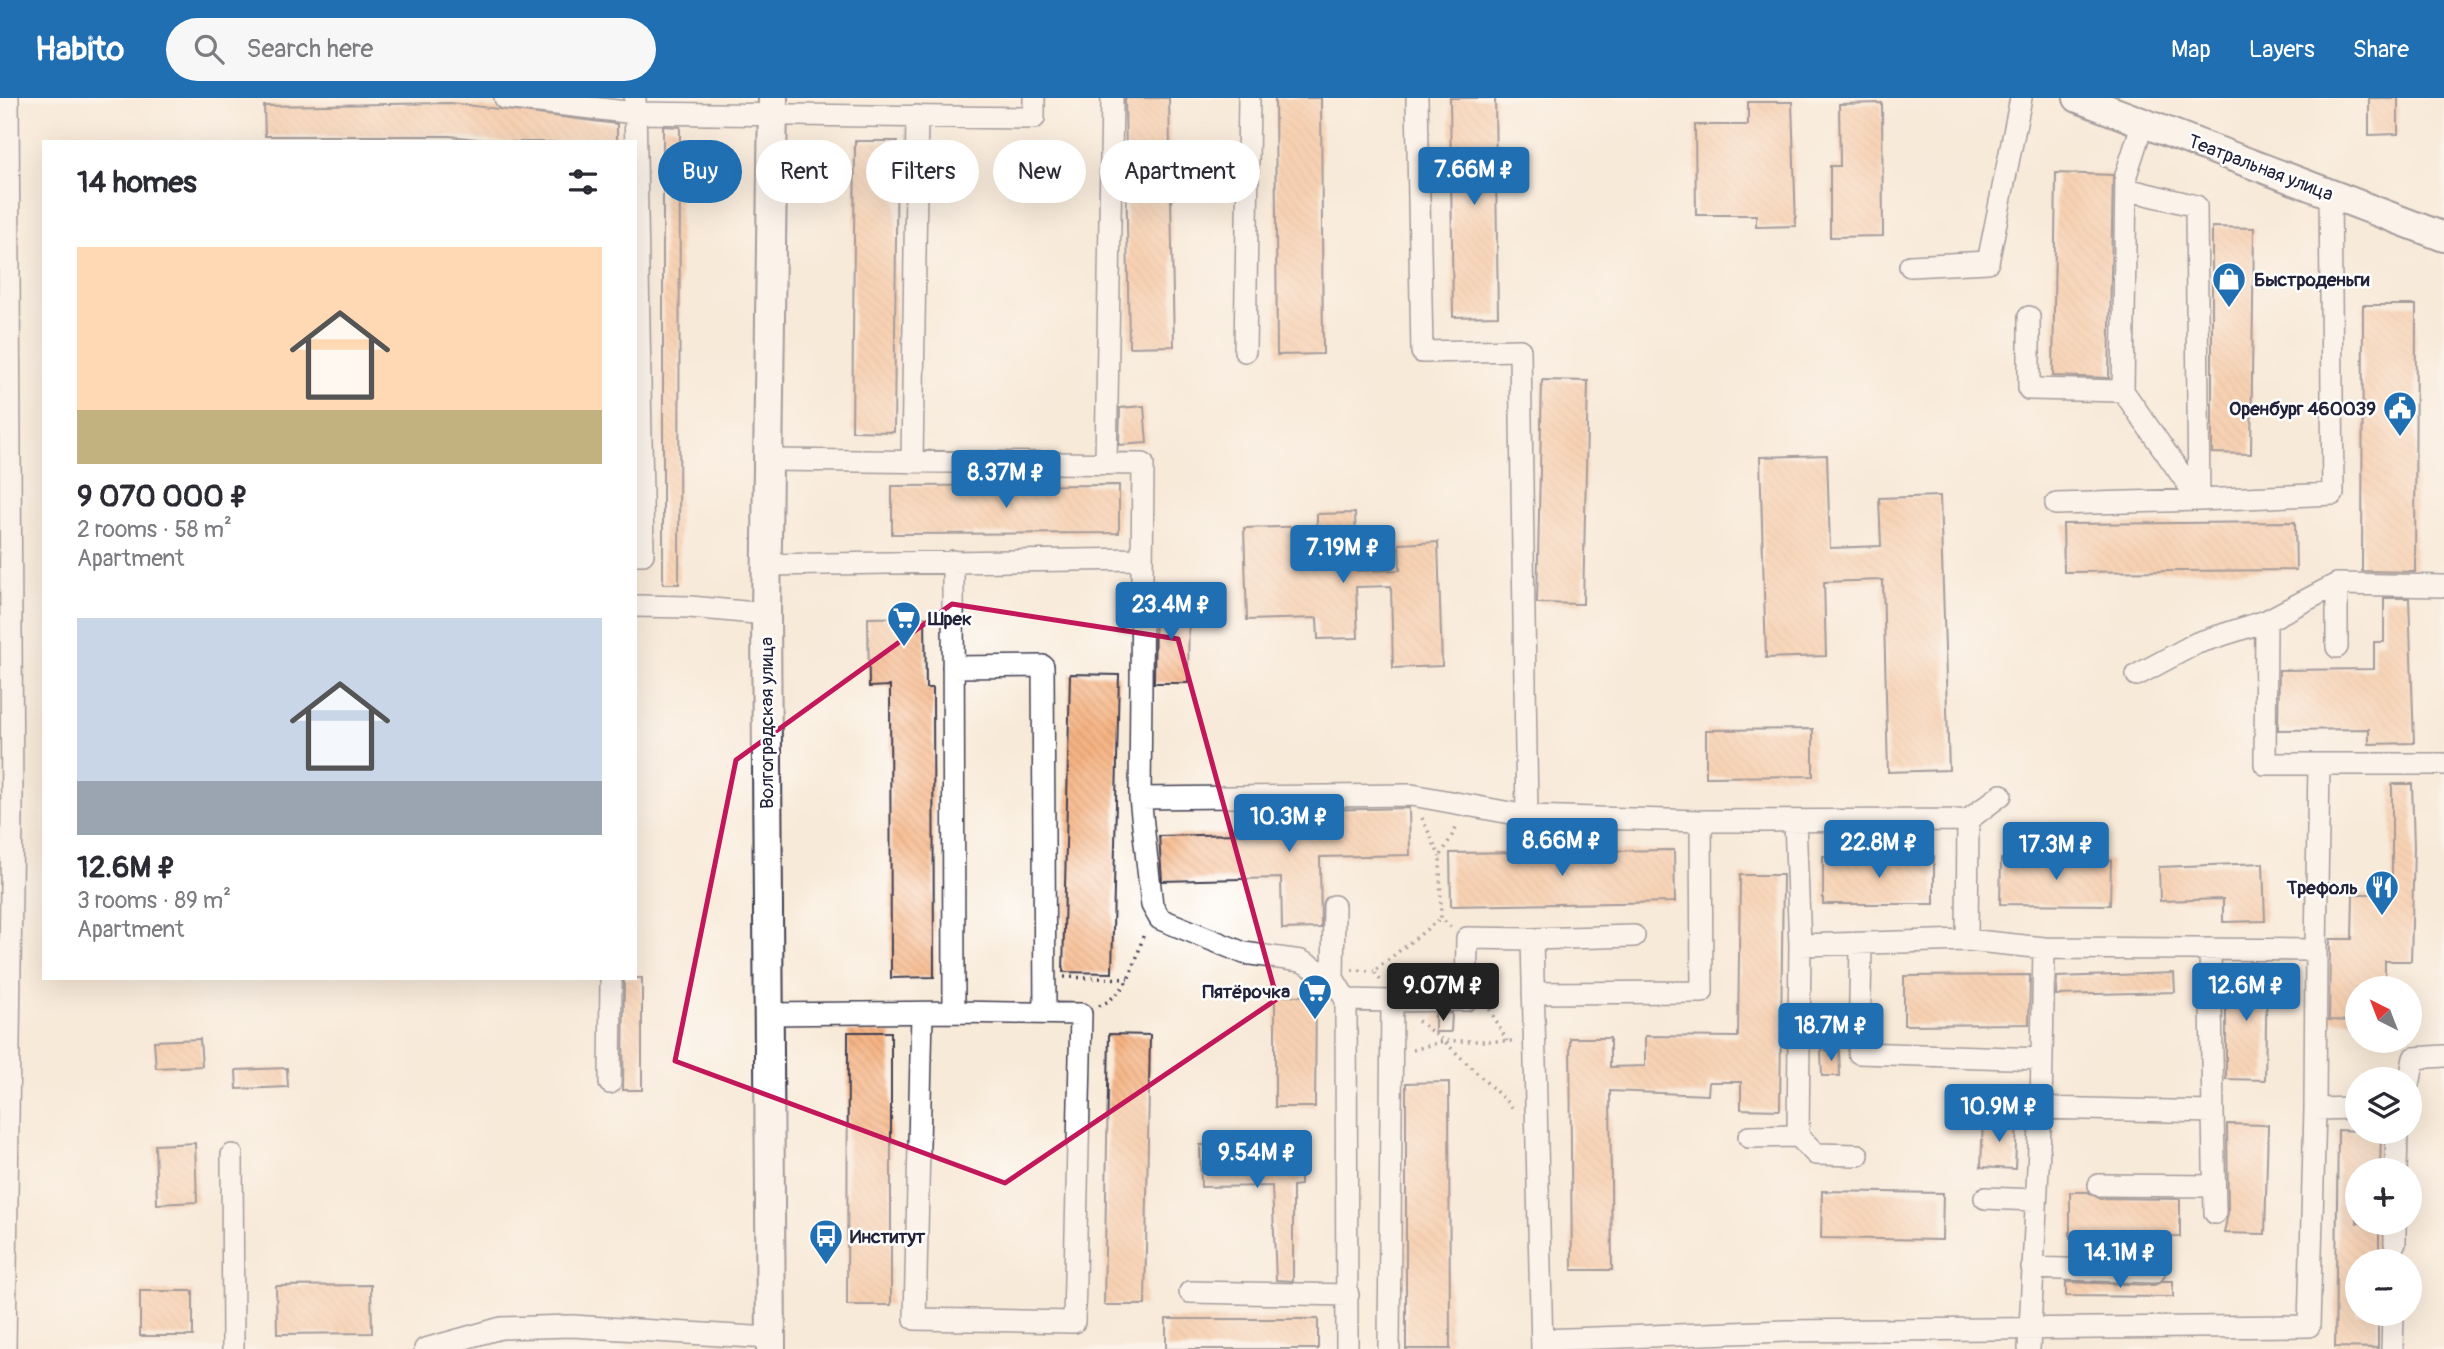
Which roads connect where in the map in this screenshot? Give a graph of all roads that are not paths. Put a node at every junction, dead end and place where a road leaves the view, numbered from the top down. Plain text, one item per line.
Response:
1 (8, 98) edge
2 (505, 98) edge
3 (1034, 98) edge
4 (1112, 98) edge
5 (1249, 98) edge
6 (1416, 98) edge
7 (2021, 98) edge
8 (2078, 98) edge
9 (635, 105) edge
10 (773, 106) edge
11 (855, 107) edge
12 (974, 107) edge
13 (917, 116) junction
14 (2143, 122) junction
15 (636, 140) edge
16 (2126, 189) junction
17 (2330, 192) junction
18 (2444, 237) edge
19 (1910, 266) dead end
20 (637, 313) edge
21 (2029, 317) dead end
22 (1245, 351) dead end
23 (638, 379) edge
24 (2123, 391) junction
25 (638, 426) edge
26 (768, 460) junction
27 (912, 462) junction
28 (1106, 464) junction
29 (638, 480) edge
30 (2199, 500) junction
31 (2056, 504) dead end
32 (637, 554) edge
33 (1140, 559) junction
34 (953, 561) junction
35 (766, 565) junction
36 (2337, 584) junction
37 (2444, 586) edge
38 (637, 606) edge
39 (766, 614) junction
40 (2266, 621) junction
41 (2337, 647) dead end
42 (953, 667) junction
43 (2137, 675) dead end
44 (2319, 764) junction
45 (2444, 764) edge
46 (2001, 794) dead end
47 (1140, 799) junction
48 (1527, 816) junction
49 (1968, 820) junction
50 (1701, 821) junction
51 (1796, 822) junction
52 (1334, 906) dead end
53 (1634, 936) dead end
54 (1532, 939) junction
55 (1967, 940) junction
56 (1800, 945) junction
57 (1861, 945) junction
58 (2044, 948) junction
59 (2210, 949) junction
60 (2316, 950) junction
61 (1333, 978) junction
62 (611, 980) edge
63 (1533, 993) junction
64 (1346, 1000) junction
65 (1392, 1001) junction
66 (954, 1012) junction
67 (922, 1013) junction
68 (1045, 1013) junction
69 (768, 1014) junction
70 (2444, 1056) edge
71 (2042, 1059) junction
72 (2412, 1067) edge
73 (610, 1083) dead end
74 (2041, 1108) junction
75 (2315, 1108) junction
76 (2345, 1108) edge
77 (2213, 1112) junction
78 (1798, 1136) junction
79 (1749, 1137) dead end
80 (1858, 1155) dead end
81 (232, 1156) dead end
82 (2099, 1185) dead end
83 (2214, 1186) junction
84 (1985, 1198) dead end
85 (2035, 1200) junction
86 (2215, 1213) dead end
87 (2032, 1268) junction
88 (2154, 1272) dead end
89 (1190, 1292) dead end
90 (1348, 1295) junction
91 (2393, 1326) edge
92 (2029, 1340) edge
93 (770, 1343) edge
94 (1542, 1344) edge
95 (5, 1349) edge
96 (233, 1349) edge
97 (425, 1349) edge
98 (1347, 1349) edge
99 (1389, 1349) edge
100 (2392, 1349) edge

1 - 95 lane
2 - 9 lane
3 - 12 lane
4 - 28 lane
5 - 22 lane
6 - 48 lane
7 - 19 lane
8 - 14 main road, Театральная улица
9 - 10 lane
9 - 15 lane
10 - 11 lane
10 - 26 main road, Волгоградская улица
11 - 13 lane
12 - 13 lane
13 - 27 lane
14 - 16 lane
14 - 17 main road, Театральная улица
16 - 24 lane
16 - 30 lane
17 - 18 main road, Театральная улица
17 - 30 lane
20 - 23 lane
21 - 24 lane
23 - 25 lane
24 - 30 lane
25 - 29 lane
26 - 27 lane
26 - 35 main road, Волгоградская улица
27 - 28 lane
28 - 33 lane
29 - 32 lane
30 - 31 lane
33 - 34 lane
33 - 47 lane
34 - 35 lane
34 - 42 lane
35 - 39 main road, Волгоградская улица
36 - 37 lane
36 - 40 lane
36 - 41 lane
38 - 39 lane
39 - 69 main road, Волгоградская улица
40 - 43 lane
40 - 44 lane
42 - 66 lane
42 - 68 lane
44 - 45 lane
44 - 60 lane
46 - 49 lane
47 - 48 lane
47 - 61 lane
48 - 50 lane
49 - 51 lane
49 - 55 lane
50 - 51 lane
50 - 63 lane
51 - 56 lane
52 - 61 lane
53 - 54 lane
54 - 63 lane
54 - 65 lane
55 - 57 lane
55 - 58 lane
56 - 57 lane
56 - 78 lane
57 - 71 lane
58 - 59 lane
58 - 71 lane
59 - 60 lane
59 - 77 lane
60 - 75 lane
61 - 64 lane
62 - 73 lane
63 - 94 lane
64 - 65 lane
64 - 90 lane
65 - 99 lane
66 - 67 lane
66 - 68 lane
67 - 68 lane
67 - 69 lane
69 - 93 main road, Волгоградская улица
70 - 72 lane
71 - 74 lane
74 - 77 lane
74 - 85 lane
75 - 76 lane
75 - 92 lane
77 - 83 lane
78 - 79 lane
78 - 80 lane
81 - 96 lane
82 - 83 lane
83 - 86 lane
84 - 85 lane
85 - 87 lane
87 - 88 lane
87 - 92 lane
89 - 90 lane
90 - 98 lane
91 - 100 lane
92 - 94 lane
93 - 97 lane

